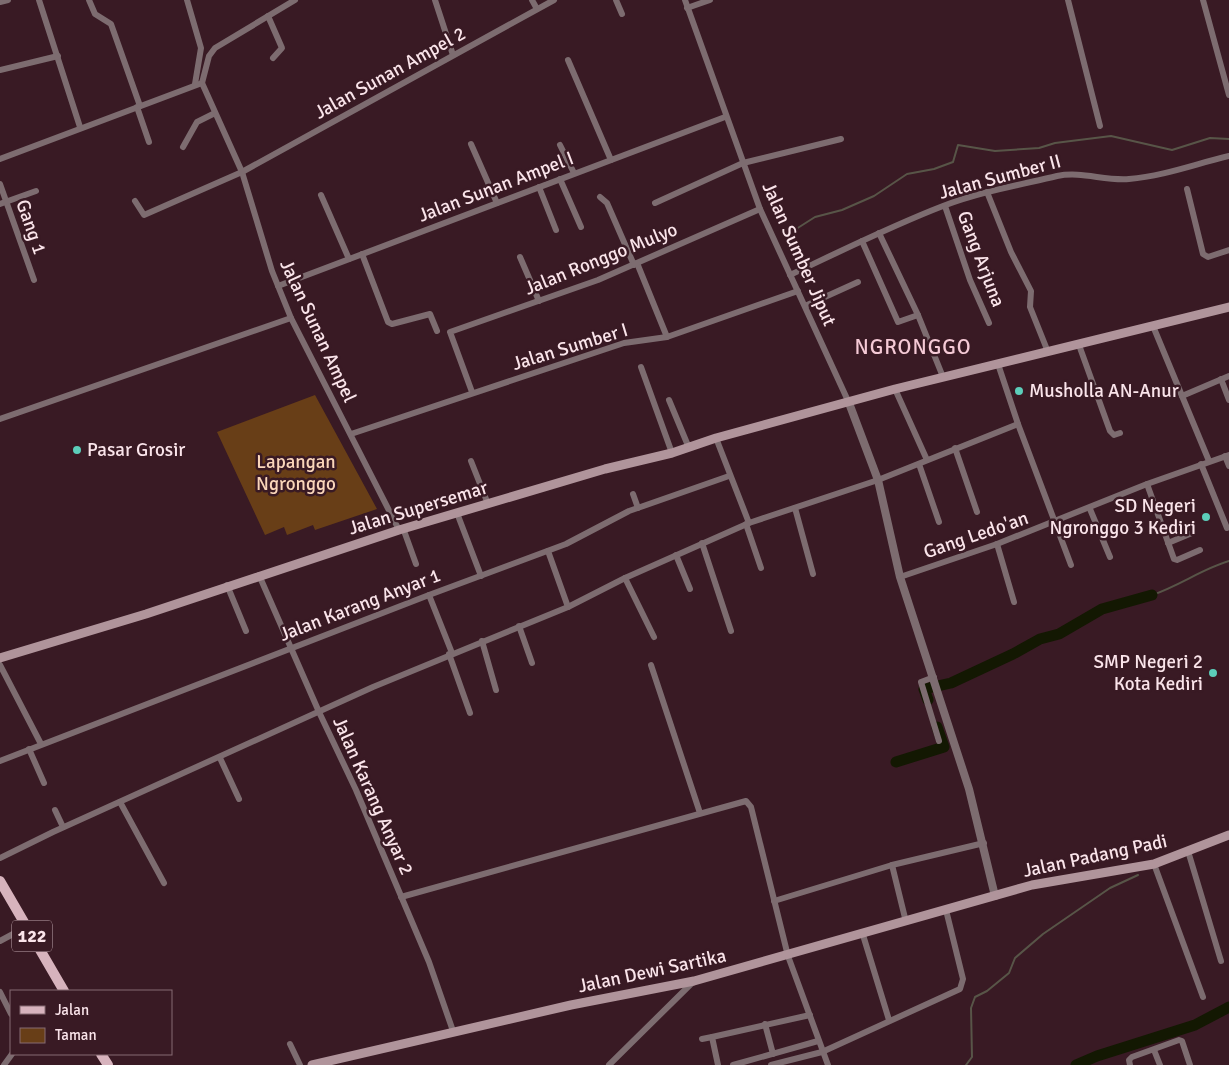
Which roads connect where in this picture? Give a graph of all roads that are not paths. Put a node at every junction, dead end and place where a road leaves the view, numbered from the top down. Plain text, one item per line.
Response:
1 (8, 0) edge
2 (39, 0) edge
3 (89, 0) edge
4 (187, 0) edge
5 (294, 0) edge
6 (435, 0) edge
7 (532, 0) edge
8 (554, 0) edge
9 (616, 0) edge
10 (684, 0) edge
11 (710, 0) edge
12 (1068, 0) edge
13 (1203, 0) edge
14 (0, 2) edge
15 (687, 8) junction
16 (537, 9) junction
17 (622, 14) dead end
18 (268, 16) junction
19 (453, 55) junction
20 (58, 56) junction
21 (274, 58) dead end
22 (568, 60) dead end
23 (0, 70) edge
24 (198, 84) junction
25 (1229, 96) edge
26 (138, 107) junction
27 (215, 113) junction
28 (725, 117) junction
29 (1100, 126) dead end
30 (80, 127) junction
31 (841, 139) dead end
32 (149, 142) dead end
33 (471, 144) dead end
34 (560, 145) dead end
35 (183, 147) dead end
36 (1229, 156) edge
37 (0, 159) edge
38 (611, 160) junction
39 (743, 163) junction
40 (242, 172) junction
41 (574, 173) junction
42 (560, 179) junction
43 (0, 184) edge
44 (539, 187) junction
45 (1187, 189) dead end
46 (36, 191) dead end
47 (988, 192) junction
48 (321, 194) dead end
49 (600, 197) dead end
50 (135, 201) dead end
51 (3, 203) edge
52 (497, 203) junction
53 (655, 203) dead end
54 (944, 206) junction
55 (760, 209) junction
56 (581, 227) dead end
57 (556, 230) dead end
58 (879, 233) junction
59 (862, 241) junction
60 (1229, 250) edge
61 (362, 254) junction
62 (520, 257) dead end
63 (349, 259) junction
64 (636, 264) junction
65 (790, 275) junction
66 (34, 280) dead end
67 (858, 282) dead end
68 (278, 286) junction
69 (798, 291) junction
70 (539, 301) junction
71 (806, 306) junction
72 (1229, 307) edge
73 (918, 315) junction
74 (291, 318) junction
75 (989, 323) dead end
76 (1153, 326) junction
77 (437, 331) dead end
78 (667, 337) junction
79 (1079, 344) junction
80 (1048, 352) junction
81 (998, 364) junction
82 (642, 367) dead end
83 (1229, 376) edge
84 (943, 377) junction
85 (1221, 379) junction
86 (895, 389) junction
87 (472, 392) junction
88 (1182, 396) junction
89 (669, 400) dead end
90 (1229, 400) edge
91 (849, 403) junction
92 (0, 419) edge
93 (1018, 424) junction
94 (1120, 433) dead end
95 (351, 434) junction
96 (716, 438) junction
97 (689, 448) junction
98 (955, 448) junction
99 (672, 453) junction
100 (1227, 455) edge
101 (927, 460) junction
102 (471, 461) dead end
103 (1209, 461) junction
104 (918, 464) junction
105 (1201, 464) junction
106 (1229, 466) edge
107 (729, 476) junction
108 (878, 480) junction
109 (1147, 484) junction
110 (633, 494) dead end
111 (488, 504) junction
112 (638, 508) junction
113 (795, 508) junction
114 (1090, 508) junction
115 (977, 512) dead end
116 (457, 513) junction
117 (939, 522) dead end
118 (1054, 522) junction
119 (748, 523) junction
120 (1227, 528) dead end
121 (401, 529) junction
122 (1192, 534) dead end
123 (702, 543) junction
124 (1168, 543) junction
125 (998, 544) junction
126 (1200, 550) dead end
127 (548, 551) junction
128 (676, 555) junction
129 (1110, 557) dead end
130 (416, 564) dead end
131 (1071, 565) dead end
132 (761, 568) dead end
133 (813, 574) dead end
134 (259, 576) junction
135 (481, 576) junction
136 (900, 577) junction
137 (624, 578) junction
138 (227, 585) junction
139 (690, 589) dead end
140 (428, 595) junction
141 (1014, 602) dead end
142 (568, 607) junction
143 (519, 626) junction
144 (246, 631) dead end
145 (731, 631) dead end
146 (654, 637) dead end
147 (482, 641) junction
148 (292, 648) junction
149 (451, 654) junction
150 (0, 658) edge
151 (532, 663) dead end
152 (0, 665) edge
153 (651, 665) dead end
154 (935, 679) junction
155 (496, 690) dead end
156 (319, 712) junction
157 (470, 714) dead end
158 (940, 741) dead end
159 (41, 744) junction
160 (29, 749) junction
161 (220, 758) junction
162 (0, 761) edge
163 (44, 783) dead end
164 (239, 800) dead end
165 (120, 802) junction
166 (55, 810) dead end
167 (700, 812) junction
168 (63, 827) junction
169 (1229, 835) edge
170 (984, 843) junction
171 (1188, 852) junction
172 (0, 858) edge
173 (1154, 864) junction
174 (892, 865) junction
175 (0, 881) edge
176 (164, 883) dead end
177 (995, 896) junction
178 (401, 897) junction
179 (774, 901) junction
180 (946, 910) junction
181 (906, 922) junction
182 (26, 927) junction
183 (863, 934) junction
184 (0, 941) edge
185 (788, 956) junction
186 (1221, 961) dead end
187 (694, 981) junction
188 (63, 990) edge
189 (0, 992) edge
190 (1203, 997) dead end
191 (10, 1012) edge
192 (810, 1015) junction
193 (889, 1020) junction
194 (765, 1024) junction
195 (454, 1031) junction
196 (712, 1037) junction
197 (702, 1039) dead end
198 (818, 1041) junction
199 (290, 1044) dead end
200 (1154, 1050) junction
201 (822, 1052) junction
202 (774, 1053) junction
203 (318, 1064) edge
204 (779, 1064) edge
205 (300, 1065) edge
206 (609, 1065) edge
207 (718, 1065) edge
208 (732, 1065) edge
209 (771, 1065) edge
210 (828, 1065) edge
211 (1130, 1065) edge
212 (1160, 1065) edge
213 (1190, 1065) edge

1 - 14 street
2 - 20 street
3 - 26 street
4 - 24 street
5 - 18 street
6 - 19 street
7 - 16 street
8 - 16 street, Jalan Sunan Ampel 2
9 - 17 street
10 - 15 street, Jalan Sumber Jiput
11 - 15 street
12 - 29 street
13 - 25 street
15 - 28 street, Jalan Sumber Jiput
16 - 19 street, Jalan Sunan Ampel 2
18 - 21 street
18 - 24 street
19 - 40 street, Jalan Sunan Ampel 2
20 - 23 street
20 - 30 street
22 - 38 street
24 - 26 street
24 - 27 street, Jalan Sunan Ampel
26 - 30 street
26 - 32 street
27 - 35 street
27 - 40 street, Jalan Sunan Ampel
28 - 38 street, Jalan Sunan Ampel I
28 - 39 street, Jalan Sumber Jiput
30 - 37 street
31 - 39 street
33 - 52 street
34 - 41 street
36 - 47 street, Jalan Sumber II
38 - 41 street, Jalan Sunan Ampel I
39 - 53 street
39 - 55 street, Jalan Sumber Jiput
40 - 50 street, Jalan Sunan Ampel 2
40 - 68 street, Jalan Sunan Ampel
41 - 42 street, Jalan Sunan Ampel I
42 - 44 street, Jalan Sunan Ampel I
42 - 56 street
43 - 51 street, Gang 1
44 - 52 street, Jalan Sunan Ampel I
44 - 57 street
45 - 60 street
46 - 51 street
47 - 54 street, Jalan Sumber II
47 - 80 street
48 - 63 street
49 - 64 street
51 - 66 street, Gang 1
52 - 61 street, Jalan Sunan Ampel I
54 - 58 street, Jalan Sumber II
54 - 75 street, Gang Arjuna
55 - 64 street, Jalan Ronggo Mulyo
55 - 65 street, Jalan Sumber Jiput
58 - 59 street, Jalan Sumber II
58 - 73 street
59 - 65 street, Jalan Sumber II
59 - 73 street
61 - 63 street, Jalan Sunan Ampel I
61 - 77 street
62 - 70 street
63 - 68 street, Jalan Sunan Ampel I
64 - 70 street, Jalan Ronggo Mulyo
64 - 78 street
65 - 69 street, Jalan Sumber Jiput
67 - 71 street
68 - 74 street, Jalan Sunan Ampel
69 - 71 street, Jalan Sumber Jiput
69 - 78 street, Jalan Sumber I
70 - 87 street, Jalan Ronggo Mulyo
71 - 91 street, Jalan Sumber Jiput
72 - 76 main road, Jalan Supersemar
73 - 84 street
74 - 92 street
74 - 95 street, Jalan Sunan Ampel
76 - 79 main road, Jalan Supersemar
76 - 88 street
78 - 87 street, Jalan Sumber I
79 - 80 main road, Jalan Supersemar
79 - 94 street
80 - 81 main road, Jalan Supersemar
81 - 84 main road, Jalan Supersemar
81 - 93 street
82 - 99 street
83 - 85 street
84 - 86 main road, Jalan Supersemar
85 - 88 street
85 - 90 street
86 - 91 main road, Jalan Supersemar
86 - 101 street
87 - 95 street, Jalan Sumber I
88 - 103 street
89 - 97 street
91 - 96 main road, Jalan Supersemar
91 - 108 street
93 - 98 street
93 - 118 street
95 - 121 street, Jalan Sunan Ampel
96 - 97 main road, Jalan Supersemar
96 - 107 street
97 - 99 main road, Jalan Supersemar
98 - 101 street
98 - 115 street
99 - 111 main road, Jalan Supersemar
100 - 103 street, Gang Ledo'an
100 - 106 street
101 - 104 street
102 - 111 street
103 - 105 street, Gang Ledo'an
104 - 108 street
104 - 117 street
105 - 109 street, Gang Ledo'an
105 - 120 street
107 - 112 street, Jalan Karang Anyar 1
107 - 119 street
108 - 113 street
108 - 136 street
109 - 114 street, Gang Ledo'an
109 - 124 street
110 - 112 street
111 - 116 main road, Jalan Supersemar
112 - 127 street, Jalan Karang Anyar 1
113 - 119 street
113 - 133 street
114 - 118 street, Gang Ledo'an
114 - 129 street
116 - 121 main road, Jalan Supersemar
116 - 135 street
118 - 125 street, Gang Ledo'an
118 - 131 street
119 - 123 street
119 - 132 street
121 - 130 street, Jalan Sunan Ampel
121 - 134 main road, Jalan Supersemar
122 - 124 street
123 - 128 street
123 - 145 street
124 - 126 street
125 - 136 street, Gang Ledo'an
125 - 141 street
127 - 135 street, Jalan Karang Anyar 1
127 - 142 street
128 - 137 street
128 - 139 street
134 - 138 main road, Jalan Supersemar
134 - 148 street, Jalan Karang Anyar 2
135 - 140 street, Jalan Karang Anyar 1
136 - 154 street
137 - 142 street
137 - 146 street
138 - 144 street
138 - 150 main road, Jalan Supersemar
140 - 148 street, Jalan Karang Anyar 1
140 - 149 street
142 - 143 street
143 - 147 street
143 - 151 street
147 - 149 street
147 - 155 street
148 - 156 street, Jalan Karang Anyar 2
148 - 159 street, Jalan Karang Anyar 1
149 - 156 street
149 - 157 street
152 - 159 street
153 - 167 street
154 - 158 street
154 - 170 street
156 - 161 street
156 - 178 street, Jalan Karang Anyar 2
159 - 160 street, Jalan Karang Anyar 1
160 - 162 street, Jalan Karang Anyar 1
160 - 163 street
161 - 164 street
161 - 165 street
165 - 168 street
165 - 176 street
166 - 168 street
167 - 178 street
167 - 179 street
168 - 172 street
169 - 171 main road, Jalan Padang Padi
170 - 174 street
170 - 177 street
171 - 173 main road, Jalan Padang Padi
171 - 186 street
173 - 177 main road, Jalan Padang Padi
173 - 190 street
174 - 179 street
174 - 181 street
175 - 182 main road, 122
177 - 180 main road, Jalan Dewi Sartika
178 - 195 street, Jalan Karang Anyar 2
179 - 185 street
180 - 181 main road, Jalan Dewi Sartika
180 - 193 street
181 - 183 main road, Jalan Dewi Sartika
182 - 184 street
182 - 188 main road, 122
183 - 185 main road, Jalan Dewi Sartika
183 - 193 street
185 - 187 main road, Jalan Dewi Sartika
185 - 192 street
187 - 195 main road, Jalan Dewi Sartika
187 - 206 street
189 - 191 street
192 - 194 street
192 - 198 street
193 - 201 street
194 - 196 street
194 - 202 street
195 - 203 main road, Jalan Dewi Sartika
196 - 197 street
196 - 207 street
198 - 201 street
198 - 202 street
199 - 205 street
200 - 211 street
200 - 212 street
200 - 213 street
201 - 204 street
201 - 210 street
202 - 204 street
202 - 208 street
204 - 209 street

